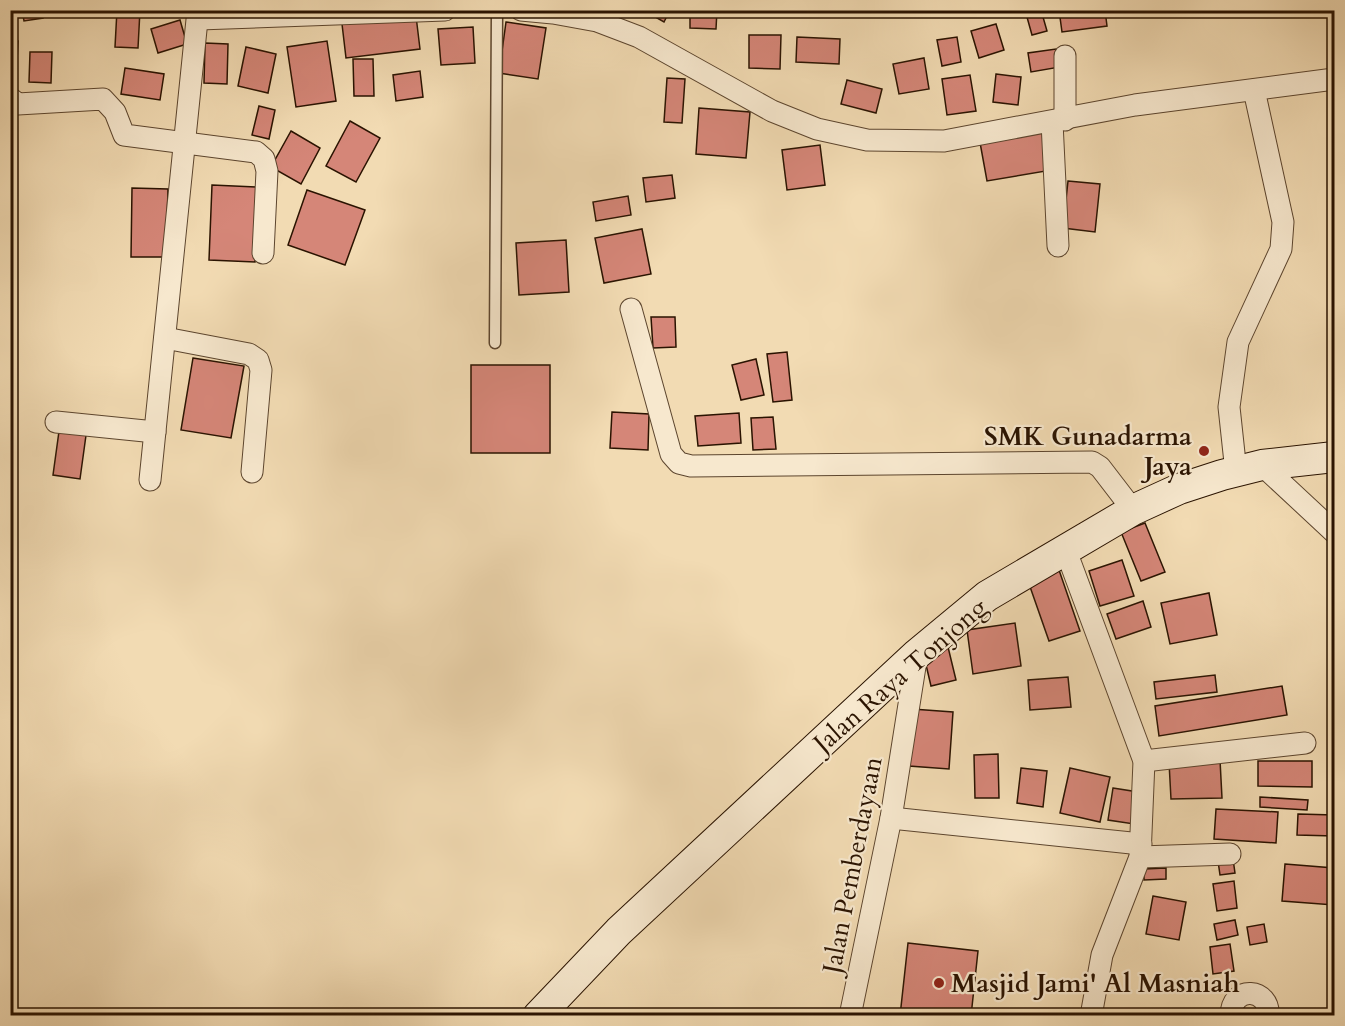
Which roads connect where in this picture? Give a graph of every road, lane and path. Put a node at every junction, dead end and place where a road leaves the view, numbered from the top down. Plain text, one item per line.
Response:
1 (445, 10) edge
2 (496, 10) edge
3 (521, 10) edge
4 (198, 15) edge
5 (1065, 56) dead end
6 (1335, 79) edge
7 (1254, 90) junction
8 (10, 98) edge
9 (1059, 121) junction
10 (185, 144) junction
11 (1058, 246) dead end
12 (263, 253) dead end
13 (631, 309) dead end
14 (165, 338) junction
15 (495, 343) dead end
16 (56, 422) dead end
17 (155, 432) junction
18 (1335, 457) edge
19 (1249, 469) junction
20 (252, 472) dead end
21 (150, 480) dead end
22 (1133, 510) junction
23 (1335, 532) edge
24 (1066, 550) junction
25 (917, 654) junction
26 (1305, 743) dead end
27 (1144, 761) junction
28 (891, 818) junction
29 (1140, 851) junction
30 (1230, 854) dead end
31 (538, 1016) edge
32 (850, 1016) edge
33 (1091, 1016) edge
34 (1230, 1016) edge
35 (1268, 1016) edge

1 - 4 street
2 - 15 lane
3 - 9 street
4 - 10 street
5 - 9 street
6 - 7 street
7 - 9 street
7 - 19 street
8 - 10 street
9 - 11 street
10 - 12 street
10 - 14 street
13 - 22 street
14 - 17 street
14 - 20 street
16 - 17 street
17 - 21 street
18 - 19 main road, Jalan Raya Tonjong
19 - 22 main road, Jalan Raya Tonjong
19 - 23 street
22 - 24 main road, Jalan Raya Tonjong
24 - 25 main road, Jalan Raya Tonjong
24 - 27 street
25 - 28 street, Jalan Pemberdayaan
25 - 31 main road, Jalan Raya Tonjong
26 - 27 street
27 - 29 street
28 - 29 street
28 - 32 street, Jalan Pemberdayaan
29 - 30 street
29 - 33 street
34 - 35 street

